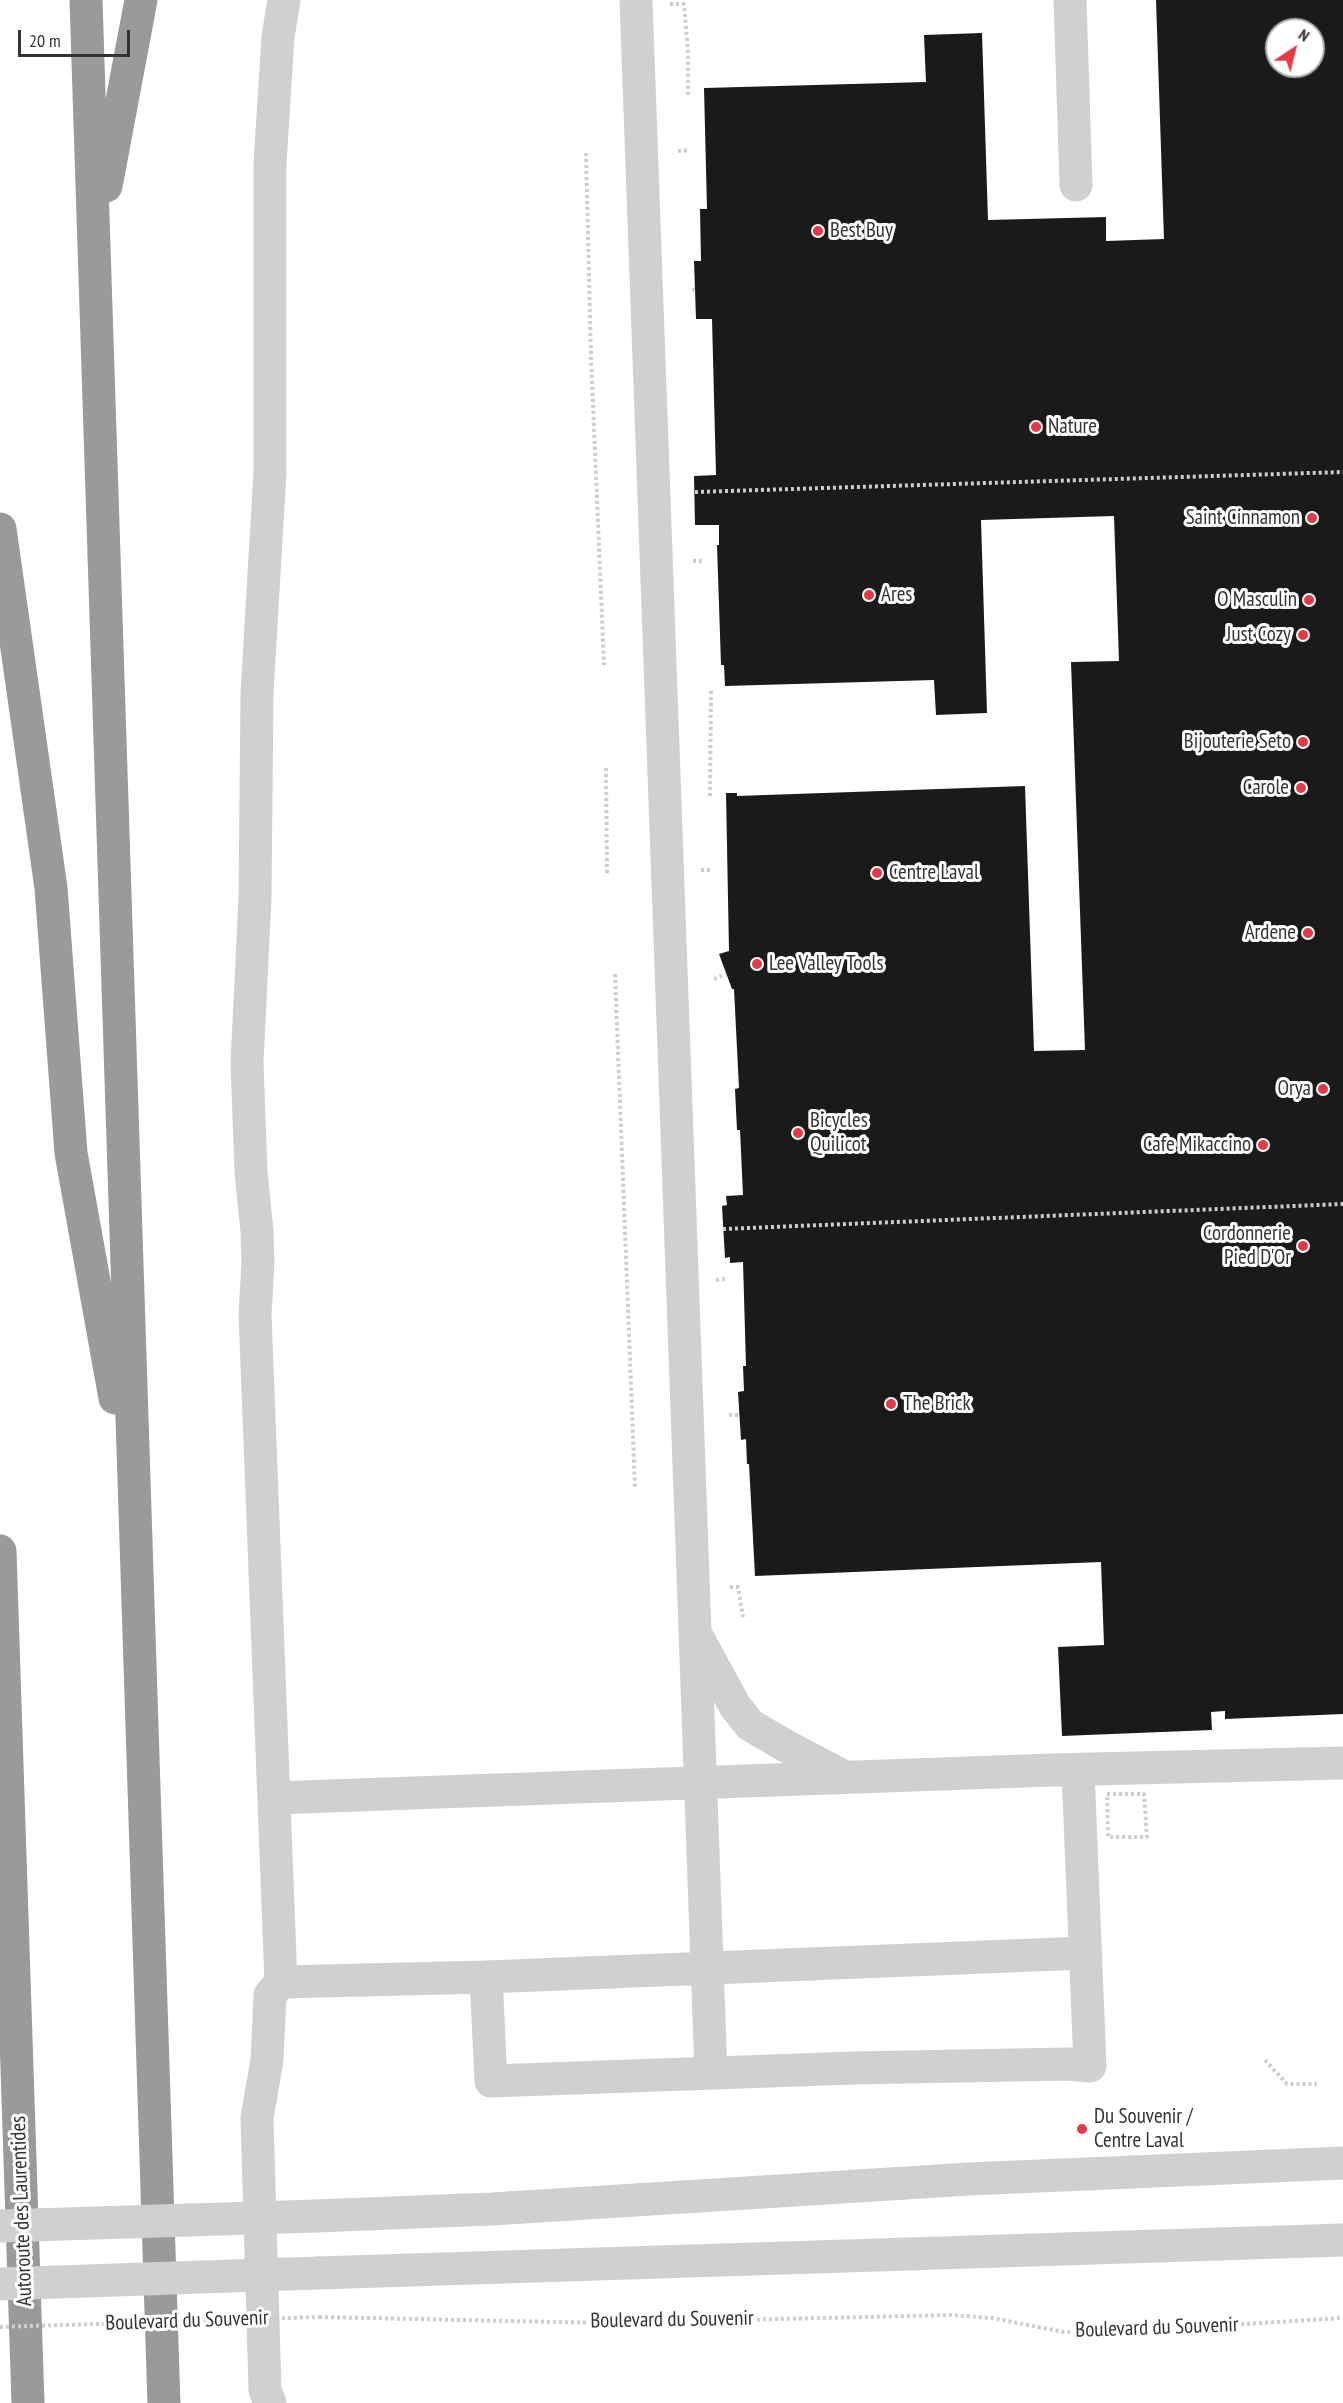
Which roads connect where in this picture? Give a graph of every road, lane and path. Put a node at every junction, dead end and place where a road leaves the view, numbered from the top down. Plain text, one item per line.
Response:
1 (86, 0) edge
2 (141, 0) edge
3 (284, 0) edge
4 (636, 0) edge
5 (1070, 0) edge
6 (684, 4) dead end
7 (688, 97) dead end
8 (586, 153) dead end
9 (1076, 185) dead end
10 (95, 244) junction
11 (1343, 472) edge
12 (695, 492) dead end
13 (0, 529) edge
14 (604, 665) dead end
15 (711, 687) dead end
16 (606, 768) dead end
17 (710, 796) dead end
18 (607, 873) dead end
19 (615, 974) dead end
20 (726, 974) dead end
21 (714, 979) dead end
22 (1343, 1204) edge
23 (723, 1229) dead end
24 (740, 1414) dead end
25 (729, 1415) dead end
26 (636, 1488) dead end
27 (133, 1498) junction
28 (0, 1551) edge
29 (738, 1587) dead end
30 (743, 1617) dead end
31 (694, 1632) junction
32 (1343, 1763) edge
33 (1078, 1770) junction
34 (847, 1778) junction
35 (700, 1783) junction
36 (1144, 1794) joint
37 (274, 1798) junction
38 (1085, 1953) junction
39 (708, 1968) junction
40 (486, 1977) junction
41 (281, 1982) junction
42 (1265, 2060) dead end
43 (711, 2073) junction
44 (1317, 2084) dead end
45 (1343, 2163) edge
46 (0, 2226) edge
47 (1343, 2240) edge
48 (0, 2284) edge
49 (1343, 2318) edge
50 (0, 2327) edge
51 (28, 2403) edge
52 (164, 2403) edge
53 (270, 2403) edge

1 - 10 highway
2 - 10 highway
3 - 37 street
4 - 31 street
5 - 9 street
6 - 7 path
8 - 14 path
10 - 27 highway
11 - 12 path
13 - 27 highway
15 - 17 path
16 - 18 path
19 - 26 path
20 - 21 path
22 - 23 path
24 - 25 path
27 - 52 highway
28 - 51 highway, Autoroute des Laurentides
29 - 30 path
31 - 34 street
31 - 35 street
32 - 33 street
33 - 34 street
33 - 38 street
34 - 35 street
35 - 37 street
35 - 39 street
36 - 36 path
37 - 41 street
38 - 39 street
38 - 43 street
39 - 40 street
39 - 43 street
40 - 41 street
40 - 43 street
41 - 53 street
42 - 44 path
45 - 46 street, bridge
47 - 48 street, Boulevard du Souvenir, bridge
49 - 50 path, Boulevard du Souvenir, bridge

